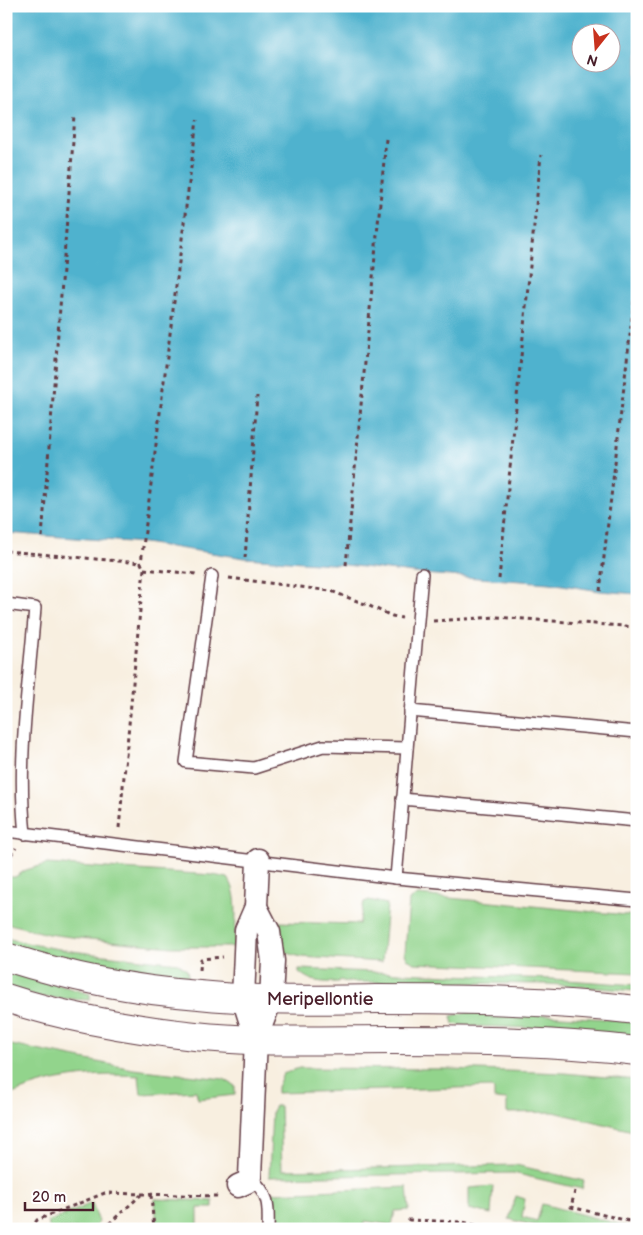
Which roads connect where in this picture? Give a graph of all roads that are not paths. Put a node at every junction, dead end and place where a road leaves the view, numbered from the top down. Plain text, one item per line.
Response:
1 (422, 574) dead end
2 (212, 576) road end
3 (6, 604) edge
4 (410, 711) junction
5 (637, 732) edge
6 (407, 748) junction
7 (402, 799) junction
8 (637, 821) edge
9 (6, 831) edge
10 (25, 834) junction
11 (258, 860) junction
12 (396, 878) junction
13 (637, 900) edge
14 (256, 907) junction
15 (6, 957) edge
16 (6, 998) edge
17 (243, 998) junction
18 (271, 999) junction
19 (637, 1010) edge
20 (256, 1039) junction
21 (637, 1051) edge
22 (244, 1182) joint
23 (268, 1229) edge

1 - 4 lane
2 - 6 lane
3 - 10 lane
4 - 5 lane
4 - 6 lane
6 - 7 lane
7 - 8 lane
7 - 12 lane
9 - 10 lane
10 - 11 lane
11 - 12 lane
11 - 14 street
12 - 13 lane
14 - 17 street
14 - 18 street
15 - 17 main road, Meripellontie
16 - 20 main road
17 - 18 main road, Meripellontie
17 - 20 street
18 - 19 main road, Meripellontie
18 - 20 street
20 - 21 main road
20 - 22 street
22 - 23 lane

